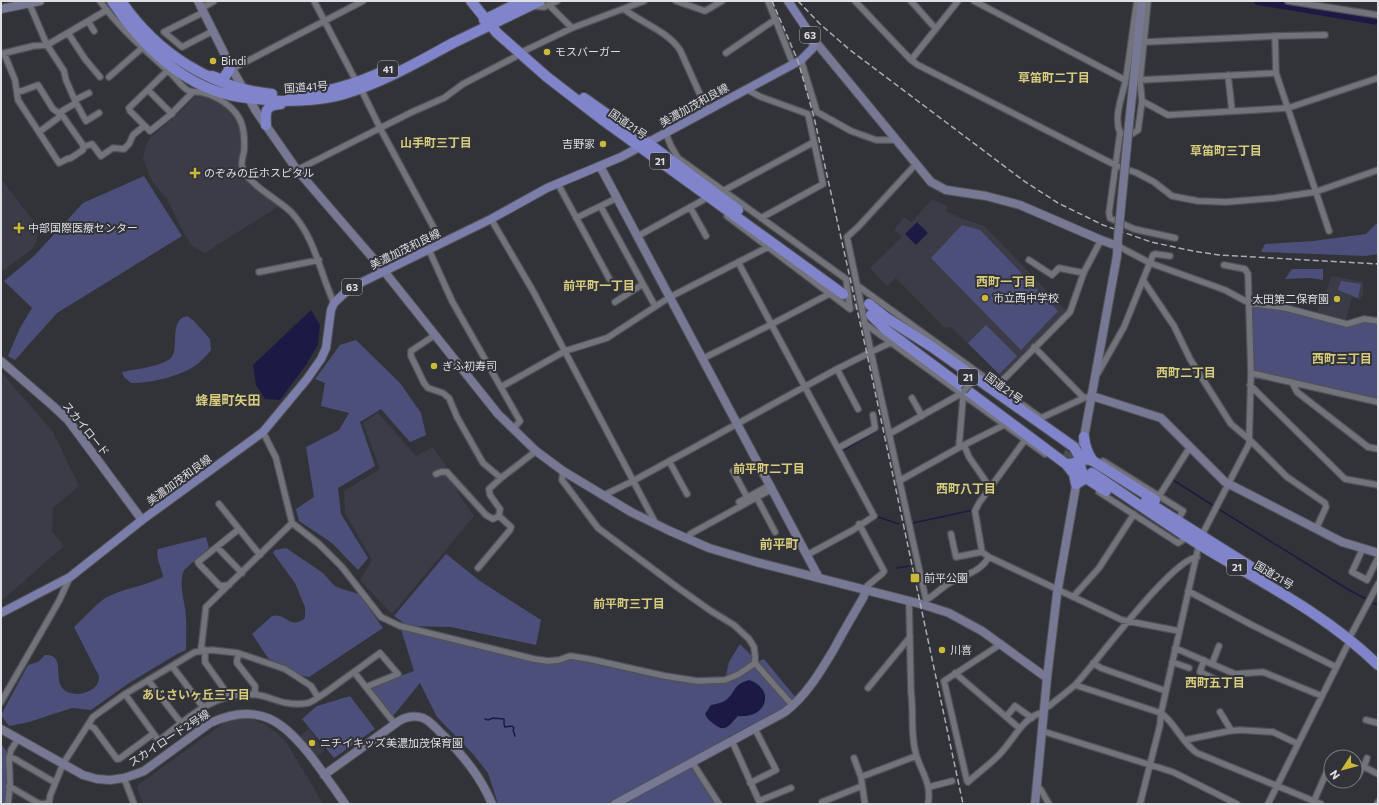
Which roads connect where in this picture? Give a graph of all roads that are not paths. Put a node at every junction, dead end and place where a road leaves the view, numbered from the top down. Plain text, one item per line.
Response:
1 (40, 1) edge
2 (100, 1) edge
3 (112, 1) edge
4 (121, 1) edge
5 (214, 1) edge
6 (314, 1) edge
7 (363, 1) edge
8 (471, 1) edge
9 (479, 1) edge
10 (557, 1) edge
11 (644, 1) edge
12 (676, 1) edge
13 (722, 1) edge
14 (768, 1) edge
15 (788, 1) edge
16 (855, 1) edge
17 (910, 1) edge
18 (958, 1) edge
19 (974, 1) edge
20 (1137, 1) edge
21 (1142, 1) edge
22 (1148, 1) edge
23 (1288, 1) edge
24 (29, 3) junction
25 (523, 3) edge
26 (545, 3) edge
27 (201, 7) edge
28 (1, 9) edge
29 (624, 9) junction
30 (107, 10) junction
31 (1378, 15) edge
32 (776, 19) junction
33 (88, 21) junction
34 (324, 21) junction
35 (491, 21) junction
36 (123, 23) junction
37 (572, 28) junction
38 (936, 28) junction
39 (94, 31) dead end
40 (213, 32) junction
41 (68, 33) junction
42 (1325, 35) dead end
43 (1275, 36) junction
44 (814, 40) junction
45 (1145, 42) junction
46 (47, 44) junction
47 (142, 48) junction
48 (524, 50) junction
49 (2, 53) edge
50 (726, 53) dead end
51 (515, 57) dead end
52 (801, 60) junction
53 (911, 60) junction
54 (793, 64) junction
55 (231, 66) junction
56 (168, 70) junction
57 (196, 70) junction
58 (1276, 73) junction
59 (1228, 75) junction
60 (100, 77) dead end
61 (109, 77) dead end
62 (1378, 78) edge
63 (1126, 80) junction
64 (1140, 80) junction
65 (359, 86) junction
66 (243, 89) junction
67 (746, 89) junction
68 (148, 90) junction
69 (17, 91) junction
70 (193, 92) junction
71 (89, 93) dead end
72 (249, 98) junction
73 (75, 101) junction
74 (298, 101) junction
75 (1142, 101) junction
76 (1288, 108) junction
77 (707, 110) junction
78 (1232, 111) junction
79 (99, 113) dead end
80 (60, 114) junction
81 (172, 114) junction
82 (266, 125) junction
83 (144, 126) junction
84 (380, 128) junction
85 (38, 132) junction
86 (1120, 133) junction
87 (666, 134) junction
88 (896, 140) junction
89 (814, 142) junction
90 (645, 145) junction
91 (83, 147) junction
92 (916, 164) junction
93 (1115, 165) junction
94 (600, 166) junction
95 (297, 170) junction
96 (1378, 170) edge
97 (558, 184) junction
98 (723, 191) junction
99 (1315, 192) junction
100 (617, 198) junction
101 (706, 198) junction
102 (601, 207) junction
103 (690, 207) junction
104 (576, 218) junction
105 (761, 218) junction
106 (491, 219) junction
107 (1329, 231) dead end
108 (638, 236) junction
109 (706, 236) dead end
110 (1175, 238) dead end
111 (1101, 240) junction
112 (1118, 242) junction
113 (442, 243) junction
114 (768, 247) junction
115 (428, 250) junction
116 (1170, 256) dead end
117 (319, 260) junction
118 (1029, 260) dead end
119 (738, 262) junction
120 (1150, 263) junction
121 (1224, 265) dead end
122 (384, 271) junction
123 (259, 272) dead end
124 (1084, 273) junction
125 (610, 280) dead end
126 (1143, 280) junction
127 (643, 284) junction
128 (858, 286) junction
129 (829, 294) junction
130 (670, 297) junction
131 (615, 302) dead end
132 (334, 303) junction
133 (1248, 303) junction
134 (655, 306) junction
135 (868, 314) junction
136 (1378, 321) edge
137 (772, 324) junction
138 (435, 335) junction
139 (892, 342) junction
140 (1034, 347) junction
141 (564, 352) junction
142 (871, 352) junction
143 (702, 359) junction
144 (1, 361) edge
145 (837, 369) junction
146 (1251, 372) junction
147 (977, 374) junction
148 (1094, 378) junction
149 (1292, 382) junction
150 (1250, 385) junction
151 (501, 386) junction
152 (805, 386) junction
153 (997, 386) junction
154 (964, 394) junction
155 (1088, 397) junction
156 (912, 398) dead end
157 (1378, 402) edge
158 (858, 409) dead end
159 (873, 415) dead end
160 (922, 416) junction
161 (737, 424) junction
162 (1004, 425) junction
163 (512, 429) junction
164 (263, 432) junction
165 (889, 434) junction
166 (1084, 437) junction
167 (1025, 440) junction
168 (1250, 440) junction
169 (962, 446) junction
170 (1190, 447) junction
171 (838, 448) junction
172 (1378, 449) edge
173 (536, 451) junction
174 (1066, 455) junction
175 (669, 461) junction
176 (1080, 461) junction
177 (1093, 469) junction
178 (562, 471) junction
179 (733, 472) dead end
180 (436, 474) dead end
181 (501, 478) junction
182 (633, 481) junction
183 (899, 481) junction
184 (1076, 484) junction
185 (1229, 484) junction
186 (1097, 485) junction
187 (1378, 485) edge
188 (771, 487) junction
189 (991, 487) junction
190 (686, 494) dead end
191 (604, 495) junction
192 (1159, 496) junction
193 (747, 498) junction
194 (757, 498) junction
195 (739, 502) dead end
196 (219, 504) dead end
197 (1134, 514) junction
198 (499, 516) junction
199 (1180, 516) junction
200 (142, 520) junction
201 (292, 523) junction
202 (859, 524) junction
203 (656, 525) junction
204 (239, 529) junction
205 (1316, 529) junction
206 (775, 532) dead end
207 (951, 534) dead end
208 (690, 540) junction
209 (1183, 540) junction
210 (1200, 544) junction
211 (217, 547) junction
212 (1363, 548) junction
213 (982, 552) junction
214 (1378, 553) edge
215 (260, 555) junction
216 (807, 555) junction
217 (989, 557) junction
218 (1378, 558) edge
219 (478, 568) dead end
220 (242, 572) junction
221 (70, 577) junction
222 (819, 578) junction
223 (1378, 584) edge
224 (229, 585) junction
225 (866, 590) junction
226 (1058, 590) junction
227 (1188, 591) junction
228 (1073, 597) junction
229 (909, 601) junction
230 (925, 603) junction
231 (1, 613) edge
232 (1129, 621) junction
233 (1179, 631) junction
234 (910, 637) junction
235 (1351, 637) junction
236 (1001, 644) junction
237 (1219, 646) dead end
238 (1175, 648) junction
239 (203, 650) junction
240 (239, 654) junction
241 (1378, 656) edge
242 (1204, 660) junction
243 (1172, 662) junction
244 (755, 663) junction
245 (1094, 663) junction
246 (1212, 664) junction
247 (1378, 665) edge
248 (172, 666) junction
249 (1336, 667) junction
250 (1188, 668) dead end
251 (354, 672) junction
252 (956, 673) junction
253 (1048, 678) junction
254 (1215, 679) dead end
255 (148, 680) junction
256 (1075, 685) junction
257 (366, 687) junction
258 (868, 688) dead end
259 (1166, 691) junction
260 (125, 694) junction
261 (255, 694) junction
262 (229, 696) junction
263 (1322, 696) junction
264 (318, 697) junction
265 (1, 702) edge
266 (793, 706) junction
267 (203, 707) junction
268 (1044, 710) junction
269 (1220, 712) dead end
270 (1161, 713) junction
271 (1006, 717) junction
272 (1032, 718) junction
273 (1366, 720) dead end
274 (181, 723) junction
275 (1378, 723) edge
276 (395, 724) junction
277 (88, 725) junction
278 (1019, 728) junction
279 (1, 729) edge
280 (755, 729) junction
281 (1231, 730) junction
282 (1042, 732) junction
283 (153, 734) junction
284 (18, 739) junction
285 (1185, 740) junction
286 (732, 741) junction
287 (1298, 744) junction
288 (916, 756) junction
289 (9, 758) junction
290 (854, 758) dead end
291 (1367, 758) dead end
292 (692, 762) junction
293 (63, 764) junction
294 (1150, 764) junction
295 (1363, 767) joint
296 (1378, 774) edge
297 (324, 775) junction
298 (861, 777) junction
299 (124, 778) junction
300 (1323, 780) edge
301 (952, 781) dead end
302 (54, 782) junction
303 (750, 783) junction
304 (9, 786) junction
305 (862, 786) junction
306 (1037, 786) junction
307 (1277, 786) junction
308 (929, 787) junction
309 (791, 788) dead end
310 (1314, 801) junction
311 (822, 802) dead end
312 (8, 804) edge
313 (49, 804) edge
314 (134, 804) edge
315 (345, 804) edge
316 (492, 804) edge
317 (615, 804) edge
318 (719, 804) edge
319 (865, 804) edge
320 (928, 804) edge
321 (1036, 804) edge
322 (1049, 804) edge
323 (1140, 804) edge
324 (1237, 804) edge
325 (1268, 804) edge
326 (1321, 804) edge

1 - 24 street
2 - 30 street
3 - 36 highway, 国道41号 / 41
4 - 57 highway, 国道41号 / 41
5 - 27 street
6 - 34 street
7 - 34 street
8 - 35 highway, 国道21号 / 21
9 - 35 highway, 国道21号 / 21
10 - 26 street
11 - 29 street
12 - 13 street
14 - 32 street
15 - 44 main road, 63
16 - 53 street
17 - 38 street
18 - 38 street
19 - 63 street
20 - 63 street
21 - 112 street, bridge
22 - 45 street
23 - 31 street
24 - 28 street
24 - 46 street
25 - 26 highway, 国道41号 / 41
25 - 35 highway, 国道41号 / 41
26 - 37 street
27 - 40 street
27 - 40 street
29 - 37 street
29 - 77 street
30 - 33 street
30 - 36 street
32 - 50 street
32 - 54 street
33 - 39 street
33 - 41 street
34 - 55 street
34 - 65 street
35 - 48 highway, 国道21号 / 21
35 - 65 highway, 国道41号 / 41
35 - 90 highway, 国道21号 / 21
36 - 47 street
36 - 72 highway, 国道41号 / 41
37 - 48 street
38 - 53 street
40 - 55 street
41 - 46 street
41 - 60 street
42 - 43 street
43 - 45 street
43 - 58 street
44 - 52 main road, 美濃加茂和良線 / 63
44 - 88 street
45 - 64 street
46 - 49 street
46 - 73 street
47 - 56 street
47 - 61 street
48 - 90 highway, 国道21号 / 21
49 - 69 street
51 - 84 street
52 - 54 main road, 美濃加茂和良線 / 63
52 - 88 street
53 - 93 street
54 - 67 main road, 美濃加茂和良線 / 63
55 - 57 highway
55 - 66 street
56 - 68 street
56 - 70 street
57 - 66 highway, 国道41号 / 41
58 - 59 street
58 - 76 street
59 - 64 street
59 - 78 street
62 - 76 street
63 - 86 street
64 - 75 street
65 - 66 highway, 国道41号 / 41
65 - 74 highway, 国道41号 / 41
65 - 84 street
66 - 72 street
67 - 77 main road, 美濃加茂和良線 / 63
67 - 89 street
68 - 81 street
68 - 83 street
69 - 80 street
69 - 85 street
70 - 81 street
70 - 117 street
71 - 73 street
72 - 74 highway, 国道41号 / 41
72 - 82 street
73 - 79 street
73 - 80 street
74 - 82 highway
75 - 78 street
75 - 86 street
76 - 78 street
76 - 99 street
77 - 87 main road, 美濃加茂和良線 / 63
80 - 85 street
80 - 91 street
81 - 83 street
82 - 95 street
83 - 91 street
84 - 95 street
84 - 113 street
85 - 91 street
86 - 93 street
87 - 90 main road, 美濃加茂和良線 / 63
87 - 98 street
88 - 92 street
89 - 98 street
89 - 105 street
90 - 94 main road, 美濃加茂和良線 / 63
90 - 101 highway, 国道21号 / 21
90 - 101 highway, 国道21号 / 21
92 - 111 street
92 - 128 street
93 - 99 street
93 - 110 street
94 - 97 main road, 美濃加茂和良線 / 63
94 - 100 street
95 - 122 street
96 - 99 street
97 - 104 street
97 - 106 main road, 美濃加茂和良線 / 63
98 - 105 street
99 - 107 street
100 - 102 street
100 - 108 street
101 - 103 street
101 - 114 street
102 - 104 street
102 - 127 street
103 - 108 street
103 - 109 street
104 - 125 street
105 - 129 street
106 - 113 main road, 美濃加茂和良線 / 63
106 - 141 street
108 - 130 street
111 - 112 street
111 - 124 street
112 - 120 street
112 - 148 street
113 - 115 main road, 美濃加茂和良線 / 63
114 - 119 street
114 - 129 street
115 - 122 main road, 美濃加茂和良線 / 63
115 - 151 street
116 - 120 street
117 - 123 street
117 - 132 street
118 - 124 street
119 - 130 street
119 - 137 street
120 - 126 street
120 - 133 street
121 - 133 street
122 - 132 main road, 美濃加茂和良線 / 63
122 - 138 street
124 - 140 street
126 - 148 street
126 - 168 street
127 - 131 street
127 - 134 street
128 - 135 street
128 - 147 street
129 - 137 street
130 - 134 street
130 - 143 street
132 - 164 main road, 美濃加茂和良線 / 63
133 - 136 street
133 - 146 street
134 - 141 street
135 - 139 street
135 - 142 street
135 - 174 highway
135 - 174 highway
137 - 143 street
137 - 152 street
138 - 163 street
138 - 181 street
139 - 142 street
139 - 154 street
140 - 153 street
140 - 155 street
141 - 151 street
141 - 182 street
142 - 145 street
142 - 165 street
143 - 161 street
144 - 200 street, スカイロード
145 - 152 street
145 - 158 street
146 - 149 street
146 - 150 street
147 - 153 street
147 - 154 street, bridge
148 - 155 street
149 - 157 street
149 - 172 street
150 - 168 street
150 - 187 street
151 - 163 street
152 - 161 street
152 - 171 street
153 - 155 street
154 - 160 street
154 - 162 street
154 - 169 street
155 - 166 street
155 - 170 street
156 - 160 street
159 - 171 street
160 - 165 street
161 - 175 street
161 - 188 street
162 - 167 street
162 - 169 street
163 - 173 street
164 - 200 main road, 美濃加茂和良線 / 63
164 - 201 street
165 - 183 street
166 - 174 highway
166 - 176 street
166 - 177 highway
167 - 174 street
167 - 189 street
168 - 185 street
168 - 205 street
169 - 183 street
169 - 189 street
170 - 185 street
170 - 192 street
171 - 202 street
173 - 178 street
173 - 181 street
174 - 176 highway
174 - 176 highway
174 - 184 highway
175 - 182 street
175 - 190 street
176 - 177 highway
176 - 177 highway
176 - 184 street
177 - 184 highway
177 - 186 highway
177 - 192 street
177 - 199 highway
177 - 210 highway, 国道21号 / 21
178 - 191 street
178 - 244 street
179 - 193 street
180 - 198 street
181 - 198 street
182 - 191 street
182 - 203 street
183 - 230 street
184 - 226 street
185 - 205 street
185 - 210 street
186 - 197 street
186 - 209 highway
188 - 193 street
188 - 194 street
188 - 216 street
189 - 213 street
191 - 203 street
192 - 199 street
193 - 195 street
194 - 206 street
194 - 208 street
196 - 204 street
197 - 209 street
197 - 228 street
198 - 219 street
199 - 210 highway
200 - 221 main road, 美濃加茂和良線 / 63
201 - 215 street
201 - 244 street
202 - 216 street
202 - 225 street
203 - 208 street
204 - 211 street
204 - 215 street
205 - 212 street
207 - 213 street
208 - 222 street
209 - 210 highway
210 - 227 street
210 - 232 street
210 - 235 highway, 国道21号 / 21
210 - 235 highway, 国道21号 / 21
211 - 220 street
211 - 224 street
212 - 214 street
212 - 218 street
213 - 217 street
215 - 220 street
216 - 222 street
217 - 226 street
217 - 230 street
220 - 224 street
221 - 231 main road, 美濃加茂和良線 / 63
221 - 265 street
222 - 225 street
223 - 235 street
224 - 239 street
225 - 229 street
225 - 266 street
226 - 228 street
226 - 253 street
227 - 233 street
227 - 249 street
228 - 232 street
229 - 230 street
229 - 234 street
230 - 236 street
232 - 233 street
232 - 245 street
233 - 238 street
234 - 258 street
234 - 288 street
235 - 241 highway, 国道21号 / 21
235 - 247 highway, 国道21号 / 21
235 - 249 street
236 - 252 street
236 - 253 street
237 - 246 street
238 - 242 street
238 - 243 street
239 - 240 street
239 - 248 street
239 - 262 street
240 - 261 street
240 - 264 street
242 - 246 street
242 - 254 street
243 - 250 street
243 - 259 street
244 - 266 street
245 - 256 street
245 - 259 street
246 - 263 street
248 - 255 street
248 - 267 street
249 - 263 street
251 - 257 street
251 - 257 street
251 - 264 street
252 - 271 street
252 - 278 street
253 - 268 street
255 - 260 street
255 - 274 street
256 - 268 street
256 - 270 street
257 - 276 street
259 - 270 street
260 - 277 street
260 - 283 street
261 - 262 street
261 - 264 street
262 - 267 street
263 - 287 street
266 - 280 street
267 - 274 street
268 - 272 street
268 - 282 street
269 - 281 street
270 - 285 street
270 - 294 street
271 - 272 street
271 - 278 street
272 - 278 street
273 - 275 street
274 - 283 street
276 - 297 street
276 - 316 street
277 - 283 street
277 - 293 street
279 - 284 street, スカイロード2号線
280 - 286 street
280 - 303 street
281 - 285 street
281 - 287 street
282 - 294 street
282 - 306 street
284 - 289 street
284 - 293 street, スカイロード2号線
285 - 307 street
286 - 292 street
286 - 303 street
287 - 307 street
288 - 298 street
288 - 308 street
289 - 302 street
289 - 304 street
290 - 298 street
291 - 295 street
292 - 317 street
292 - 318 street
293 - 299 street, スカイロード2号線
293 - 302 street
294 - 323 street
294 - 324 street
295 - 296 street
297 - 299 street, スカイロード2号線
297 - 315 street, スカイロード2号線
298 - 305 street
299 - 314 street
300 - 310 street
301 - 308 street
302 - 313 street
303 - 309 street
304 - 312 street
304 - 313 street
305 - 311 street
305 - 319 street
306 - 321 street
306 - 322 street
307 - 310 street
307 - 325 street
308 - 320 street
310 - 326 street

